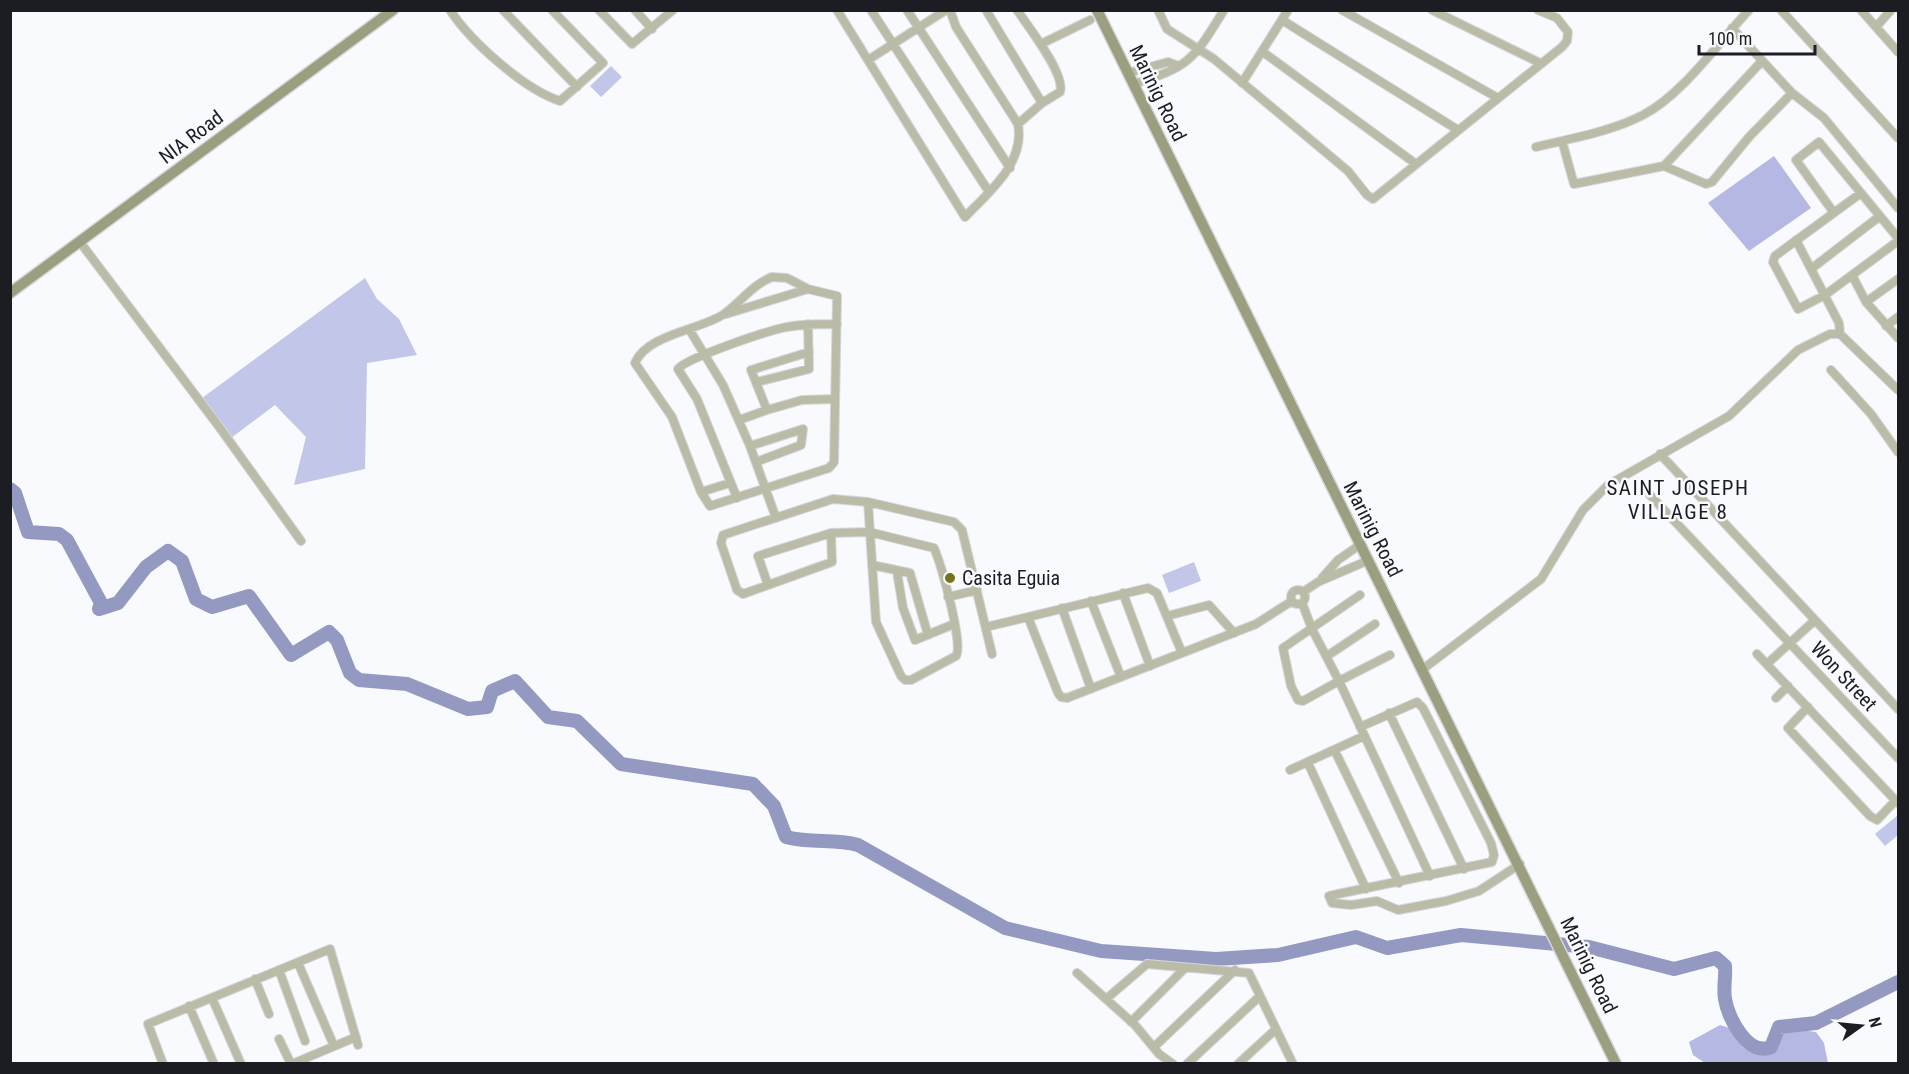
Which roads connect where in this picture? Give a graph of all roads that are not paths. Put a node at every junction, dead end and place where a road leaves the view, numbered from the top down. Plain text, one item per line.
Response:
1 (393, 10) edge
2 (450, 10) edge
3 (503, 10) edge
4 (552, 10) edge
5 (599, 10) edge
6 (635, 10) edge
7 (673, 10) edge
8 (837, 10) edge
9 (871, 10) edge
10 (907, 10) edge
11 (948, 10) edge
12 (986, 10) edge
13 (1017, 10) edge
14 (1097, 10) edge
15 (1158, 10) edge
16 (1224, 10) edge
17 (1288, 10) edge
18 (1342, 10) edge
19 (1432, 10) edge
20 (1538, 10) edge
21 (1749, 10) edge
22 (1780, 10) edge
23 (1861, 10) edge
24 (1891, 10) edge
25 (1090, 20) dead end
26 (1282, 20) junction
27 (1876, 27) junction
28 (918, 28) junction
29 (1732, 28) junction
30 (652, 29) junction
31 (1041, 44) junction
32 (892, 45) junction
33 (1200, 49) junction
34 (1263, 51) junction
35 (1899, 51) edge
36 (868, 60) junction
37 (1762, 62) junction
38 (1540, 63) junction
39 (1130, 79) junction
40 (1242, 83) junction
41 (577, 87) junction
42 (1792, 93) junction
43 (1498, 98) junction
44 (1042, 104) junction
45 (1018, 124) junction
46 (1458, 130) junction
47 (1899, 138) edge
48 (1562, 141) junction
49 (1536, 147) dead end
50 (1416, 164) junction
51 (1664, 166) junction
52 (1010, 168) junction
53 (988, 192) junction
54 (1861, 193) junction
55 (1899, 208) edge
56 (1834, 213) junction
57 (1881, 216) junction
58 (1899, 239) edge
59 (1796, 240) junction
60 (80, 242) junction
61 (1811, 269) junction
62 (1852, 275) junction
63 (1899, 279) edge
64 (808, 289) junction
65 (10, 292) edge
66 (1825, 296) junction
67 (1866, 302) junction
68 (724, 314) junction
69 (1899, 317) edge
70 (808, 324) junction
71 (837, 324) junction
72 (1886, 326) junction
73 (689, 329) junction
74 (1840, 334) junction
75 (1899, 338) edge
76 (809, 352) junction
77 (704, 356) junction
78 (1831, 370) dead end
79 (757, 382) junction
80 (1899, 390) edge
81 (835, 399) junction
82 (767, 410) junction
83 (739, 420) junction
84 (750, 446) junction
85 (1899, 452) edge
86 (1660, 454) junction
87 (756, 462) junction
88 (730, 483) junction
89 (764, 488) junction
90 (701, 492) junction
91 (1649, 494) dead end
92 (736, 498) junction
93 (868, 502) junction
94 (776, 518) junction
95 (831, 532) junction
96 (869, 532) junction
97 (301, 542) dead end
98 (1361, 544) junction
99 (1369, 560) junction
100 (872, 565) junction
101 (897, 572) junction
102 (1318, 582) junction
103 (768, 585) junction
104 (977, 590) junction
105 (1303, 592) junction
106 (1123, 593) junction
107 (1360, 596) dead end
108 (948, 597) junction
109 (1091, 601) junction
110 (1292, 601) junction
111 (1302, 603) junction
112 (1062, 608) junction
113 (1167, 616) junction
114 (1028, 617) junction
115 (1815, 620) junction
116 (954, 624) junction
117 (1375, 624) dead end
118 (986, 627) junction
119 (1312, 629) junction
120 (1234, 633) junction
121 (928, 635) junction
122 (1790, 642) junction
123 (1182, 653) junction
124 (992, 654) dead end
125 (1757, 654) dead end
126 (1390, 655) dead end
127 (1327, 656) junction
128 (1767, 664) junction
129 (1150, 666) junction
130 (1423, 669) junction
131 (1121, 677) junction
132 (1339, 681) junction
133 (1788, 686) junction
134 (1091, 689) junction
135 (1776, 698) dead end
136 (1808, 707) junction
137 (1899, 709) edge
138 (1389, 713) junction
139 (1360, 727) junction
140 (1364, 736) junction
141 (1335, 751) junction
142 (1899, 758) edge
143 (1308, 763) junction
144 (1290, 770) dead end
145 (1897, 802) edge
146 (1520, 864) junction
147 (1464, 868) junction
148 (1430, 876) junction
149 (1398, 883) junction
150 (1366, 889) junction
151 (298, 963) junction
152 (1185, 968) junction
153 (279, 970) junction
154 (1235, 970) junction
155 (1077, 973) dead end
156 (255, 979) junction
157 (1260, 996) junction
158 (212, 998) junction
159 (1106, 999) junction
160 (189, 1006) junction
161 (269, 1014) dead end
162 (1131, 1022) junction
163 (1275, 1029) junction
164 (279, 1039) dead end
165 (305, 1041) dead end
166 (334, 1046) junction
167 (1154, 1047) junction
168 (1292, 1063) edge
169 (163, 1064) edge
170 (214, 1064) edge
171 (241, 1064) edge
172 (291, 1064) edge
173 (1173, 1064) edge
174 (1187, 1064) edge
175 (1238, 1064) edge
176 (1616, 1064) edge

1 - 60 street, NIA Road
2 - 41 street
3 - 41 street
4 - 41 street
5 - 30 street
6 - 30 street
7 - 30 street
8 - 36 street
9 - 32 street
10 - 28 street
11 - 28 street
11 - 45 street
12 - 44 street
13 - 31 street
14 - 39 street, Marinig Road
15 - 33 street
16 - 33 street
17 - 26 street
18 - 43 street
19 - 38 street
20 - 38 street
21 - 29 street
22 - 47 street
23 - 27 street
24 - 27 street
25 - 31 street
26 - 34 street
26 - 46 street
27 - 35 street
28 - 32 street
28 - 52 street
29 - 37 street
29 - 48 street
31 - 44 street
32 - 36 street
32 - 53 street
33 - 39 street
33 - 40 street
34 - 40 street
34 - 50 street
36 - 53 street
37 - 42 street
37 - 51 street
38 - 43 street
39 - 98 street, Marinig Road
40 - 50 street
42 - 51 street
42 - 55 street
43 - 46 street
44 - 45 street
45 - 52 street
46 - 50 street
48 - 49 street
48 - 51 street
52 - 53 street
54 - 56 street
54 - 56 street
54 - 57 street
56 - 59 street
57 - 58 street
57 - 61 street
58 - 62 street
59 - 61 street
59 - 66 street
60 - 65 street, NIA Road
60 - 97 street
61 - 66 street
62 - 66 street
62 - 67 street
63 - 67 street
64 - 68 street
64 - 68 street
64 - 71 street
66 - 74 street
67 - 72 street
68 - 73 street
69 - 72 street
70 - 71 street
70 - 76 street
70 - 77 street
71 - 81 street
72 - 75 street
73 - 77 street
73 - 90 street
74 - 80 street
74 - 86 street
76 - 79 street
76 - 79 street
77 - 83 street
77 - 88 street
78 - 85 street
79 - 82 street
81 - 82 street
81 - 89 street
82 - 83 street
83 - 84 street
84 - 87 street
84 - 87 street
86 - 115 street
86 - 130 street
87 - 89 street
88 - 90 street
88 - 92 street
89 - 92 street
89 - 94 street
90 - 92 street
91 - 122 street, Won Street
93 - 94 street
93 - 96 street
93 - 104 street
94 - 103 street
95 - 96 street
95 - 103 street
95 - 103 street
96 - 100 street
96 - 108 street
98 - 99 street, Marinig Road
98 - 102 street
99 - 102 street
99 - 130 street, Marinig Road
100 - 101 street
100 - 116 street
101 - 121 street
101 - 121 street
102 - 105 street
104 - 108 street
104 - 118 street
105 - 110 street
105 - 111 street
106 - 109 street
106 - 113 street
106 - 129 street
107 - 119 street
108 - 116 street
109 - 112 street
109 - 131 street
110 - 111 street
110 - 120 street
111 - 119 street
112 - 114 street
112 - 134 street
113 - 120 street
113 - 123 street
114 - 118 street
114 - 134 street
115 - 122 street
115 - 137 street
116 - 121 street
117 - 127 street
118 - 124 street
119 - 127 street
119 - 132 street
120 - 123 street
122 - 128 street
122 - 142 street, Won Street
123 - 129 street
125 - 128 street
126 - 132 street
127 - 132 street
128 - 133 street
129 - 131 street
130 - 146 street, Marinig Road
131 - 134 street
132 - 139 street
133 - 135 street
133 - 136 street
136 - 145 street
136 - 145 street
138 - 139 street
138 - 147 street
138 - 147 street
139 - 140 street
140 - 141 street
140 - 148 street
141 - 143 street
141 - 149 street
143 - 144 street
143 - 150 street
146 - 150 street
146 - 176 street, Marinig Road
147 - 148 street
148 - 149 street
149 - 150 street
151 - 153 street
151 - 166 street
151 - 166 street
152 - 154 street
152 - 159 street
152 - 162 street
153 - 156 street
153 - 165 street
154 - 157 street
154 - 167 street
155 - 159 street
156 - 158 street
156 - 161 street
157 - 163 street
157 - 174 street
158 - 160 street
158 - 171 street
159 - 162 street
160 - 169 street
160 - 170 street
162 - 167 street
163 - 168 street
163 - 175 street
164 - 172 street
166 - 172 street
167 - 173 street

